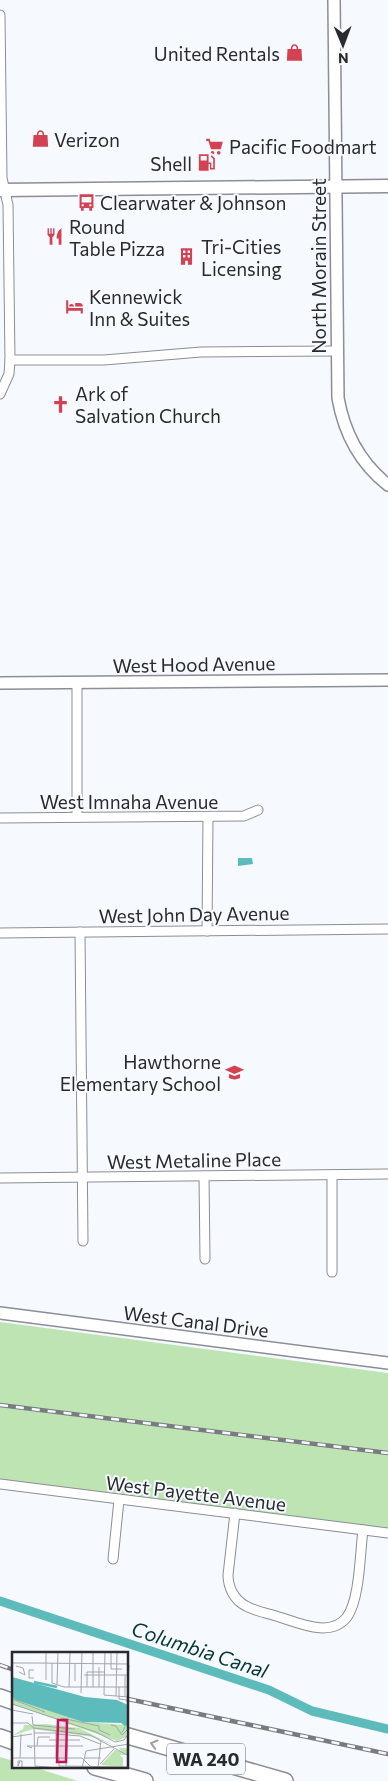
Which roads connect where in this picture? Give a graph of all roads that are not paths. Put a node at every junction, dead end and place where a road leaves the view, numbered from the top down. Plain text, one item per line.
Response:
1 (334, 0) edge
2 (0, 15) edge
3 (336, 186) junction
4 (388, 186) edge
5 (2, 190) edge
6 (336, 352) junction
7 (10, 360) junction
8 (0, 394) edge
9 (388, 485) edge
10 (388, 680) edge
11 (0, 683) edge
12 (77, 683) junction
13 (258, 810) dead end
14 (77, 817) junction
15 (208, 817) junction
16 (0, 818) edge
17 (388, 929) edge
18 (207, 931) junction
19 (80, 932) junction
20 (0, 933) edge
21 (388, 1174) edge
22 (332, 1175) junction
23 (204, 1176) junction
24 (0, 1178) edge
25 (82, 1178) junction
26 (83, 1241) dead end
27 (205, 1259) dead end
28 (332, 1272) dead end
29 (0, 1313) edge
30 (388, 1363) edge
31 (0, 1484) edge
32 (119, 1500) junction
33 (235, 1513) junction
34 (363, 1530) junction
35 (388, 1533) edge
36 (113, 1559) dead end
37 (0, 1697) edge
38 (12, 1701) edge
39 (129, 1736) edge
40 (0, 1737) edge
41 (12, 1741) edge
42 (98, 1768) edge
43 (144, 1781) edge
44 (286, 1781) edge

1 - 3 street, North Morain Street
2 - 5 street
3 - 4 main road
3 - 5 main road
3 - 6 street, North Morain Street
5 - 7 street
6 - 7 street
6 - 9 street, North Morain Street
7 - 8 street
10 - 12 street, West Hood Avenue
11 - 12 street, West Hood Avenue
12 - 14 street
13 - 15 street, West Imnaha Avenue
14 - 15 street, West Imnaha Avenue
14 - 16 street, West Imnaha Avenue
15 - 18 street
17 - 18 street, West John Day Avenue
18 - 19 street, West John Day Avenue
19 - 20 street, West John Day Avenue
19 - 25 street
21 - 22 street, West Metaline Place
22 - 23 street, West Metaline Place
22 - 28 street
23 - 25 street, West Metaline Place
23 - 27 street
24 - 25 street, West Metaline Place
25 - 26 street
29 - 30 street, West Canal Drive
31 - 32 street, West Payette Avenue
32 - 33 street, West Payette Avenue
32 - 36 street
33 - 34 street, West Payette Avenue
33 - 34 street
34 - 35 street, West Payette Avenue
37 - 38 highway
44 -> 39 highway, WA 240
40 - 41 highway
42 - 43 highway, WA 240

